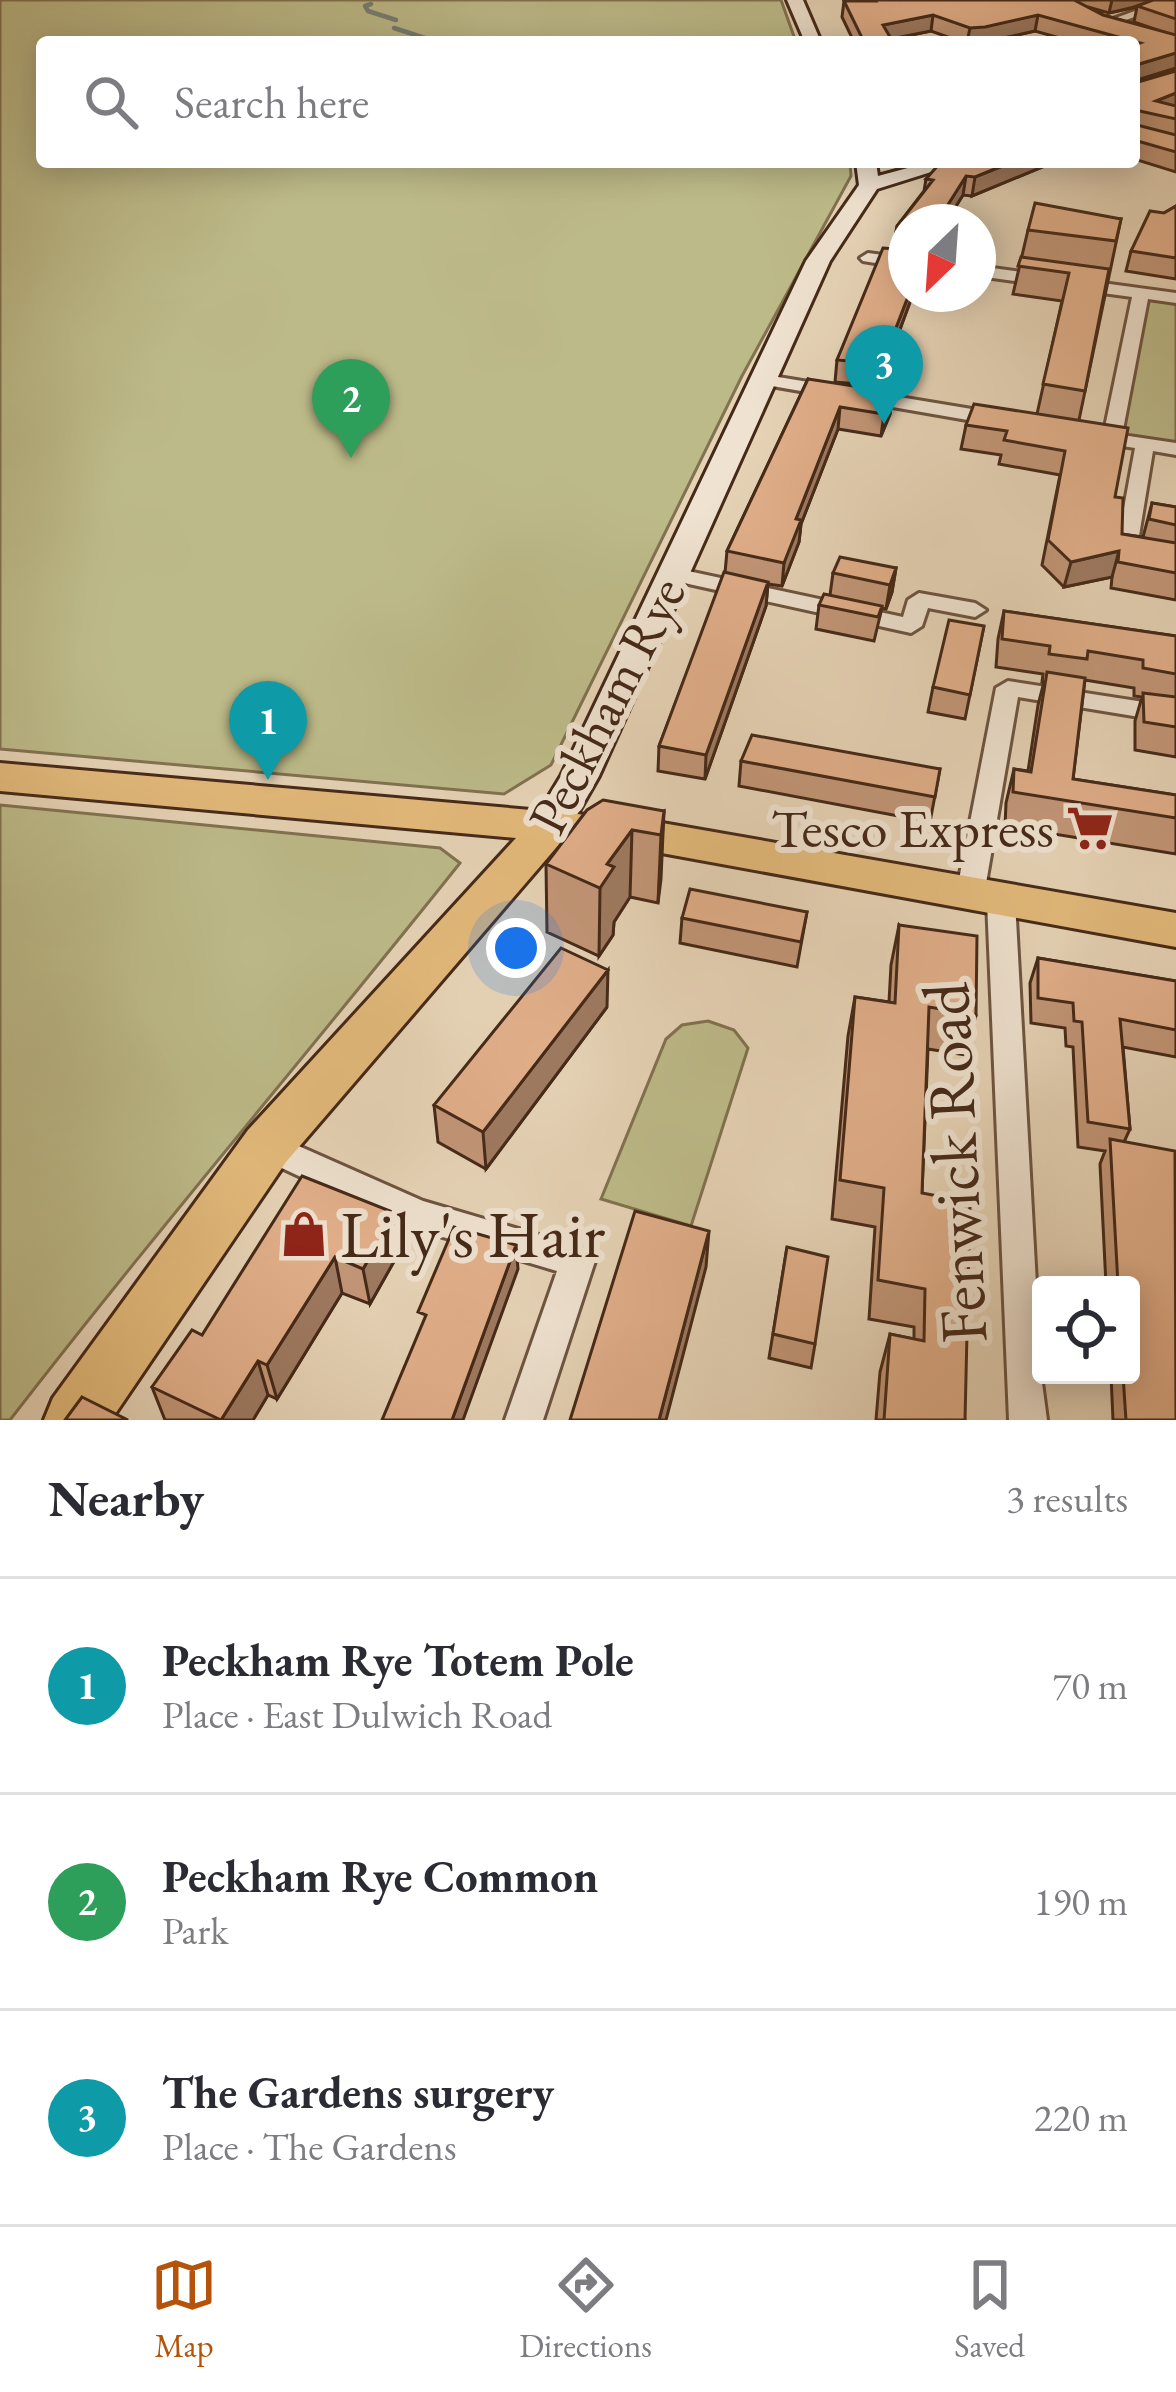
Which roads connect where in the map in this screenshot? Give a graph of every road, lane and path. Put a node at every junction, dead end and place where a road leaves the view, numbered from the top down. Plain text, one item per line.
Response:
1 (795, 0) edge
2 (1175, 0) edge
3 (1087, 17) edge
4 (1104, 24) junction
5 (1123, 30) edge
6 (810, 36) edge
7 (910, 168) edge
8 (868, 174) edge
9 (868, 258) dead end
10 (888, 261) edge
11 (996, 274) edge
12 (1141, 293) junction
13 (1176, 298) edge
14 (766, 380) junction
15 (1020, 423) edge
16 (1066, 430) edge
17 (1112, 438) junction
18 (1145, 444) junction
19 (1176, 449) edge
20 (1176, 561) edge
21 (674, 574) junction
22 (975, 610) dead end
23 (1176, 715) edge
24 (0, 777) edge
25 (553, 824) junction
26 (986, 898) junction
27 (1176, 930) edge
28 (267, 1146) junction
29 (75, 1420) edge
30 (524, 1420) edge
31 (1028, 1420) edge

1 - 6 main road
2 - 4 street
3 - 4 street
4 - 5 street
7 - 8 main road
8 - 14 main road, Peckham Rye
9 - 10 street
11 - 12 street
12 - 13 street
12 - 17 street
14 - 15 street
14 - 21 main road, Peckham Rye
16 - 17 street
17 - 18 street
18 - 19 street
18 - 20 street
21 - 22 street
21 - 25 main road, Peckham Rye
23 - 26 street, Fenwick Road
24 - 25 main road
25 - 26 main road
25 - 28 main road, Peckham Rye
26 - 27 main road
26 - 31 street, Fenwick Road
28 - 29 main road, Peckham Rye
28 - 30 street

